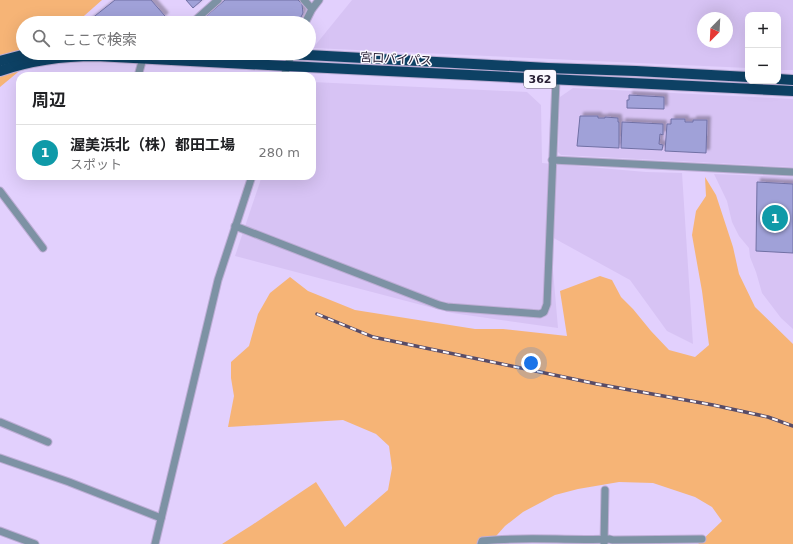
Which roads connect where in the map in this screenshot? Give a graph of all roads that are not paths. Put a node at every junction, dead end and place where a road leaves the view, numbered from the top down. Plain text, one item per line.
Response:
1 (218, 0) edge
2 (304, 0) edge
3 (319, 0) edge
4 (312, 9) junction
5 (200, 16) edge
6 (308, 16) edge
7 (316, 55) edge
8 (16, 57) edge
9 (41, 60) edge
10 (142, 60) edge
11 (165, 60) edge
12 (290, 60) edge
13 (0, 61) edge
14 (0, 71) edge
15 (286, 71) edge
16 (139, 72) edge
17 (745, 77) edge
18 (781, 78) edge
19 (556, 80) junction
20 (793, 80) edge
21 (793, 92) edge
22 (552, 160) junction
23 (793, 172) edge
24 (251, 180) edge
25 (1, 193) edge
26 (235, 226) junction
27 (43, 248) dead end
28 (0, 422) edge
29 (48, 442) dead end
30 (0, 458) edge
31 (605, 490) dead end
32 (161, 518) junction
33 (0, 531) edge
34 (702, 539) dead end
35 (604, 542) edge
36 (35, 544) edge
37 (155, 544) edge
38 (481, 544) edge

1 - 5 street
2 - 4 street
3 - 4 street
4 - 6 street
7 - 17 highway, 宮口バイパス / 362
8 - 13 highway
9 - 14 highway, 宮口バイパス / 362
10 - 16 street
11 - 15 highway, 宮口バイパス / 362
12 - 15 street
15 - 19 highway, 宮口バイパス / 362
18 - 20 highway
19 - 21 highway, 宮口バイパス / 362
19 - 22 street
22 - 23 street
22 - 26 street
24 - 26 street
25 - 27 street
26 - 32 street
28 - 29 street
30 - 32 street
31 - 35 street
32 - 37 street
33 - 36 street
34 - 35 street
35 - 38 street

